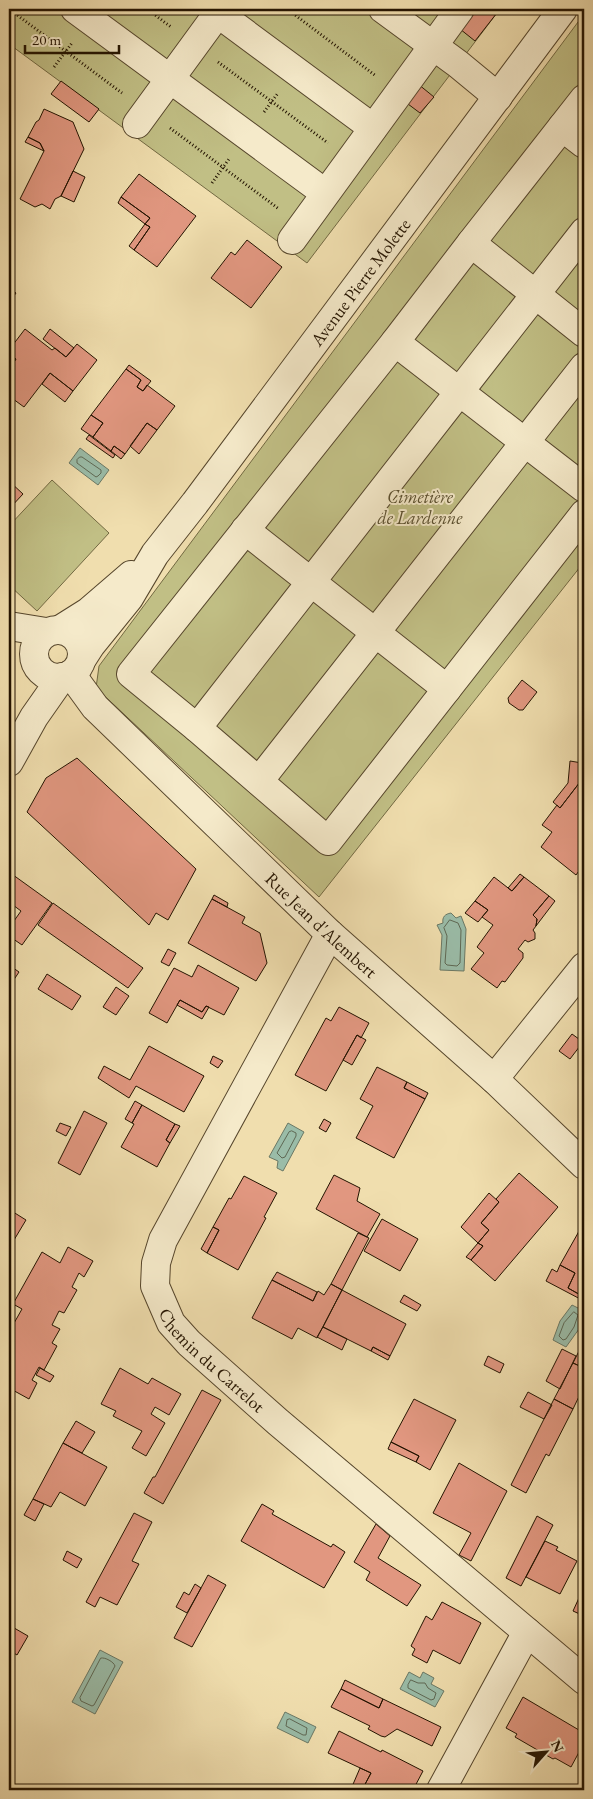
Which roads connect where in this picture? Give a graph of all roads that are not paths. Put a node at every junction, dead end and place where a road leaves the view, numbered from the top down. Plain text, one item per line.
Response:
1 (75, 9) edge
2 (383, 9) edge
3 (460, 9) edge
4 (563, 9) edge
5 (217, 10) edge
6 (433, 46) junction
7 (170, 79) junction
8 (498, 97) junction
9 (584, 99) edge
10 (137, 124) dead end
11 (562, 127) junction
12 (372, 128) junction
13 (584, 144) edge
14 (326, 193) junction
15 (584, 232) edge
16 (292, 240) dead end
17 (471, 243) junction
18 (536, 294) junction
19 (584, 333) edge
20 (395, 342) junction
21 (584, 366) edge
22 (460, 392) junction
23 (525, 442) junction
24 (584, 488) edge
25 (584, 514) edge
26 (245, 530) junction
27 (154, 554) junction
28 (311, 582) junction
29 (9, 626) edge
30 (375, 633) junction
31 (56, 656) junction
32 (447, 689) junction
33 (198, 728) junction
34 (9, 762) edge
35 (259, 781) junction
36 (330, 934) junction
37 (584, 968) edge
38 (494, 1079) junction
39 (584, 1164) edge
40 (528, 1632) junction
41 (584, 1680) edge
42 (441, 1790) edge

1 - 7 street
2 - 6 street
3 - 6 street
4 - 8 street, Avenue Pierre Molette
5 - 7 street
5 - 12 street
6 - 8 street
6 - 12 street
7 - 10 street
7 - 14 street
8 - 27 street, Avenue Pierre Molette
9 - 11 street
11 - 13 street
11 - 17 street
12 - 14 street
14 - 16 street
15 - 18 street
17 - 18 street
17 - 20 street
18 - 19 street
18 - 22 street
20 - 22 street
20 - 26 street
21 - 23 street
22 - 23 street
22 - 28 street
23 - 24 street
23 - 30 street
25 - 32 street
26 - 28 street
26 - 33 street
27 - 31 street, Avenue Pierre Molette
27 - 31 street, Avenue Pierre Molette
28 - 30 street
28 - 33 street
29 - 31 street
30 - 32 street
30 - 35 street
31 - 34 street, Avenue Pierre Molette
31 - 36 street, Rue Jean d'Alembert
32 - 35 street
33 - 35 street
36 - 38 street, Rue Jean d'Alembert
36 - 40 street, Chemin du Carrelot
37 - 38 street
38 - 39 street, Rue Jean d'Alembert
40 - 41 street, Chemin du Carrelot
40 - 42 street

